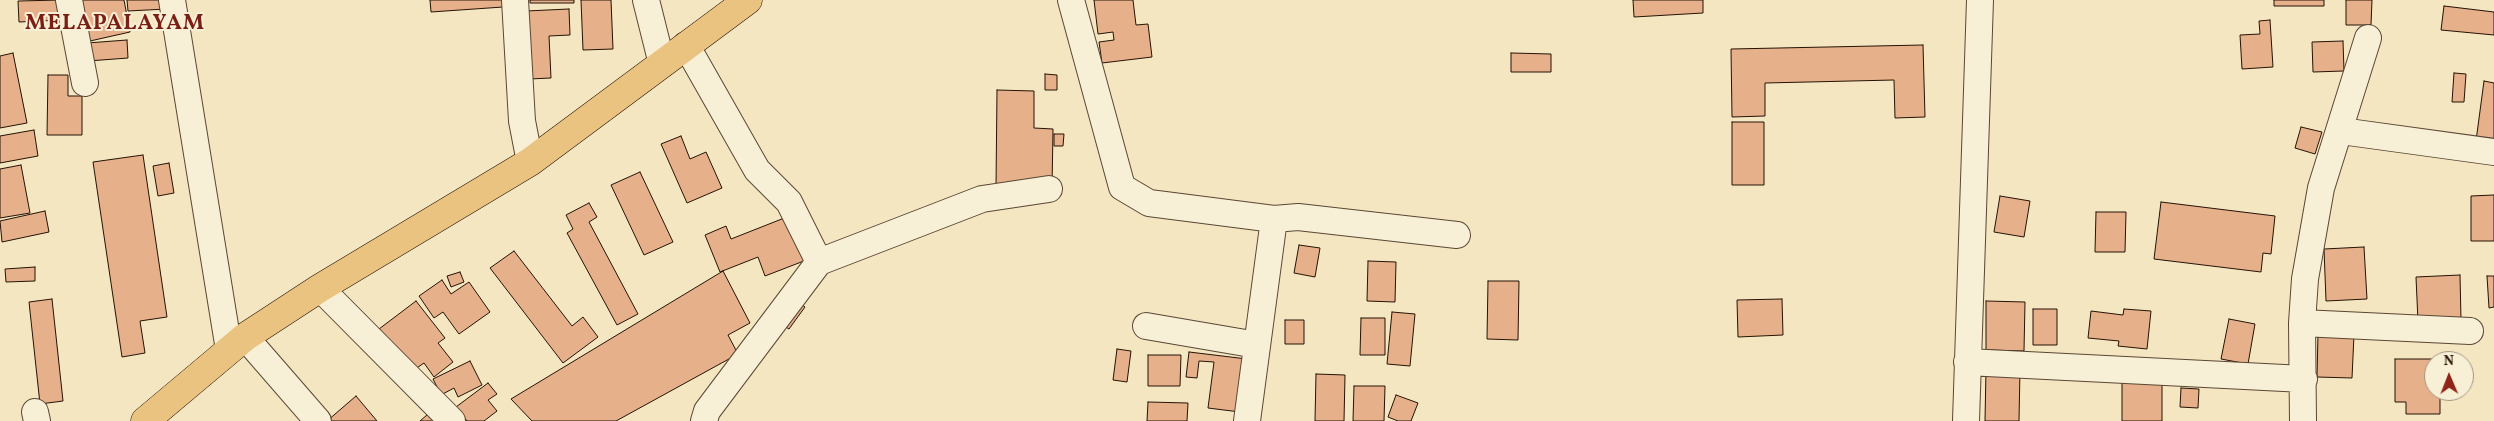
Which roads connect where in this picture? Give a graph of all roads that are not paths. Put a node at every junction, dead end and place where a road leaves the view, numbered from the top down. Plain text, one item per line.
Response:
1 (69, 0) edge
2 (172, 0) edge
3 (515, 0) edge
4 (646, 0) edge
5 (748, 0) edge
6 (1071, 0) edge
7 (1980, 0) edge
8 (2368, 38) dead end
9 (686, 45) junction
10 (662, 64) junction
11 (85, 83) dead end
12 (2341, 131) junction
13 (2494, 152) edge
14 (530, 162) junction
15 (1049, 189) dead end
16 (1274, 220) junction
17 (1456, 235) dead end
18 (819, 262) junction
19 (320, 288) junction
20 (2302, 323) junction
21 (1146, 326) dead end
22 (2470, 331) dead end
23 (237, 344) junction
24 (1257, 346) junction
25 (1968, 362) junction
26 (2304, 380) junction
27 (145, 421) edge
28 (318, 421) edge
29 (452, 421) edge
30 (704, 421) edge
31 (1247, 421) edge
32 (1966, 421) edge
33 (2303, 421) edge

1 - 11 street
2 - 23 street
3 - 14 street
4 - 10 street
5 - 9 main road
6 - 16 street
7 - 25 street
8 - 12 street
9 - 10 main road
9 - 18 street
10 - 14 main road
12 - 13 street
12 - 20 street
14 - 19 main road
15 - 18 street
16 - 17 street
16 - 24 street
18 - 30 street
19 - 23 main road
19 - 29 street
20 - 22 street
20 - 26 street
21 - 24 street
23 - 27 main road
23 - 28 street
24 - 31 street
25 - 26 street
25 - 32 street
26 - 33 street

